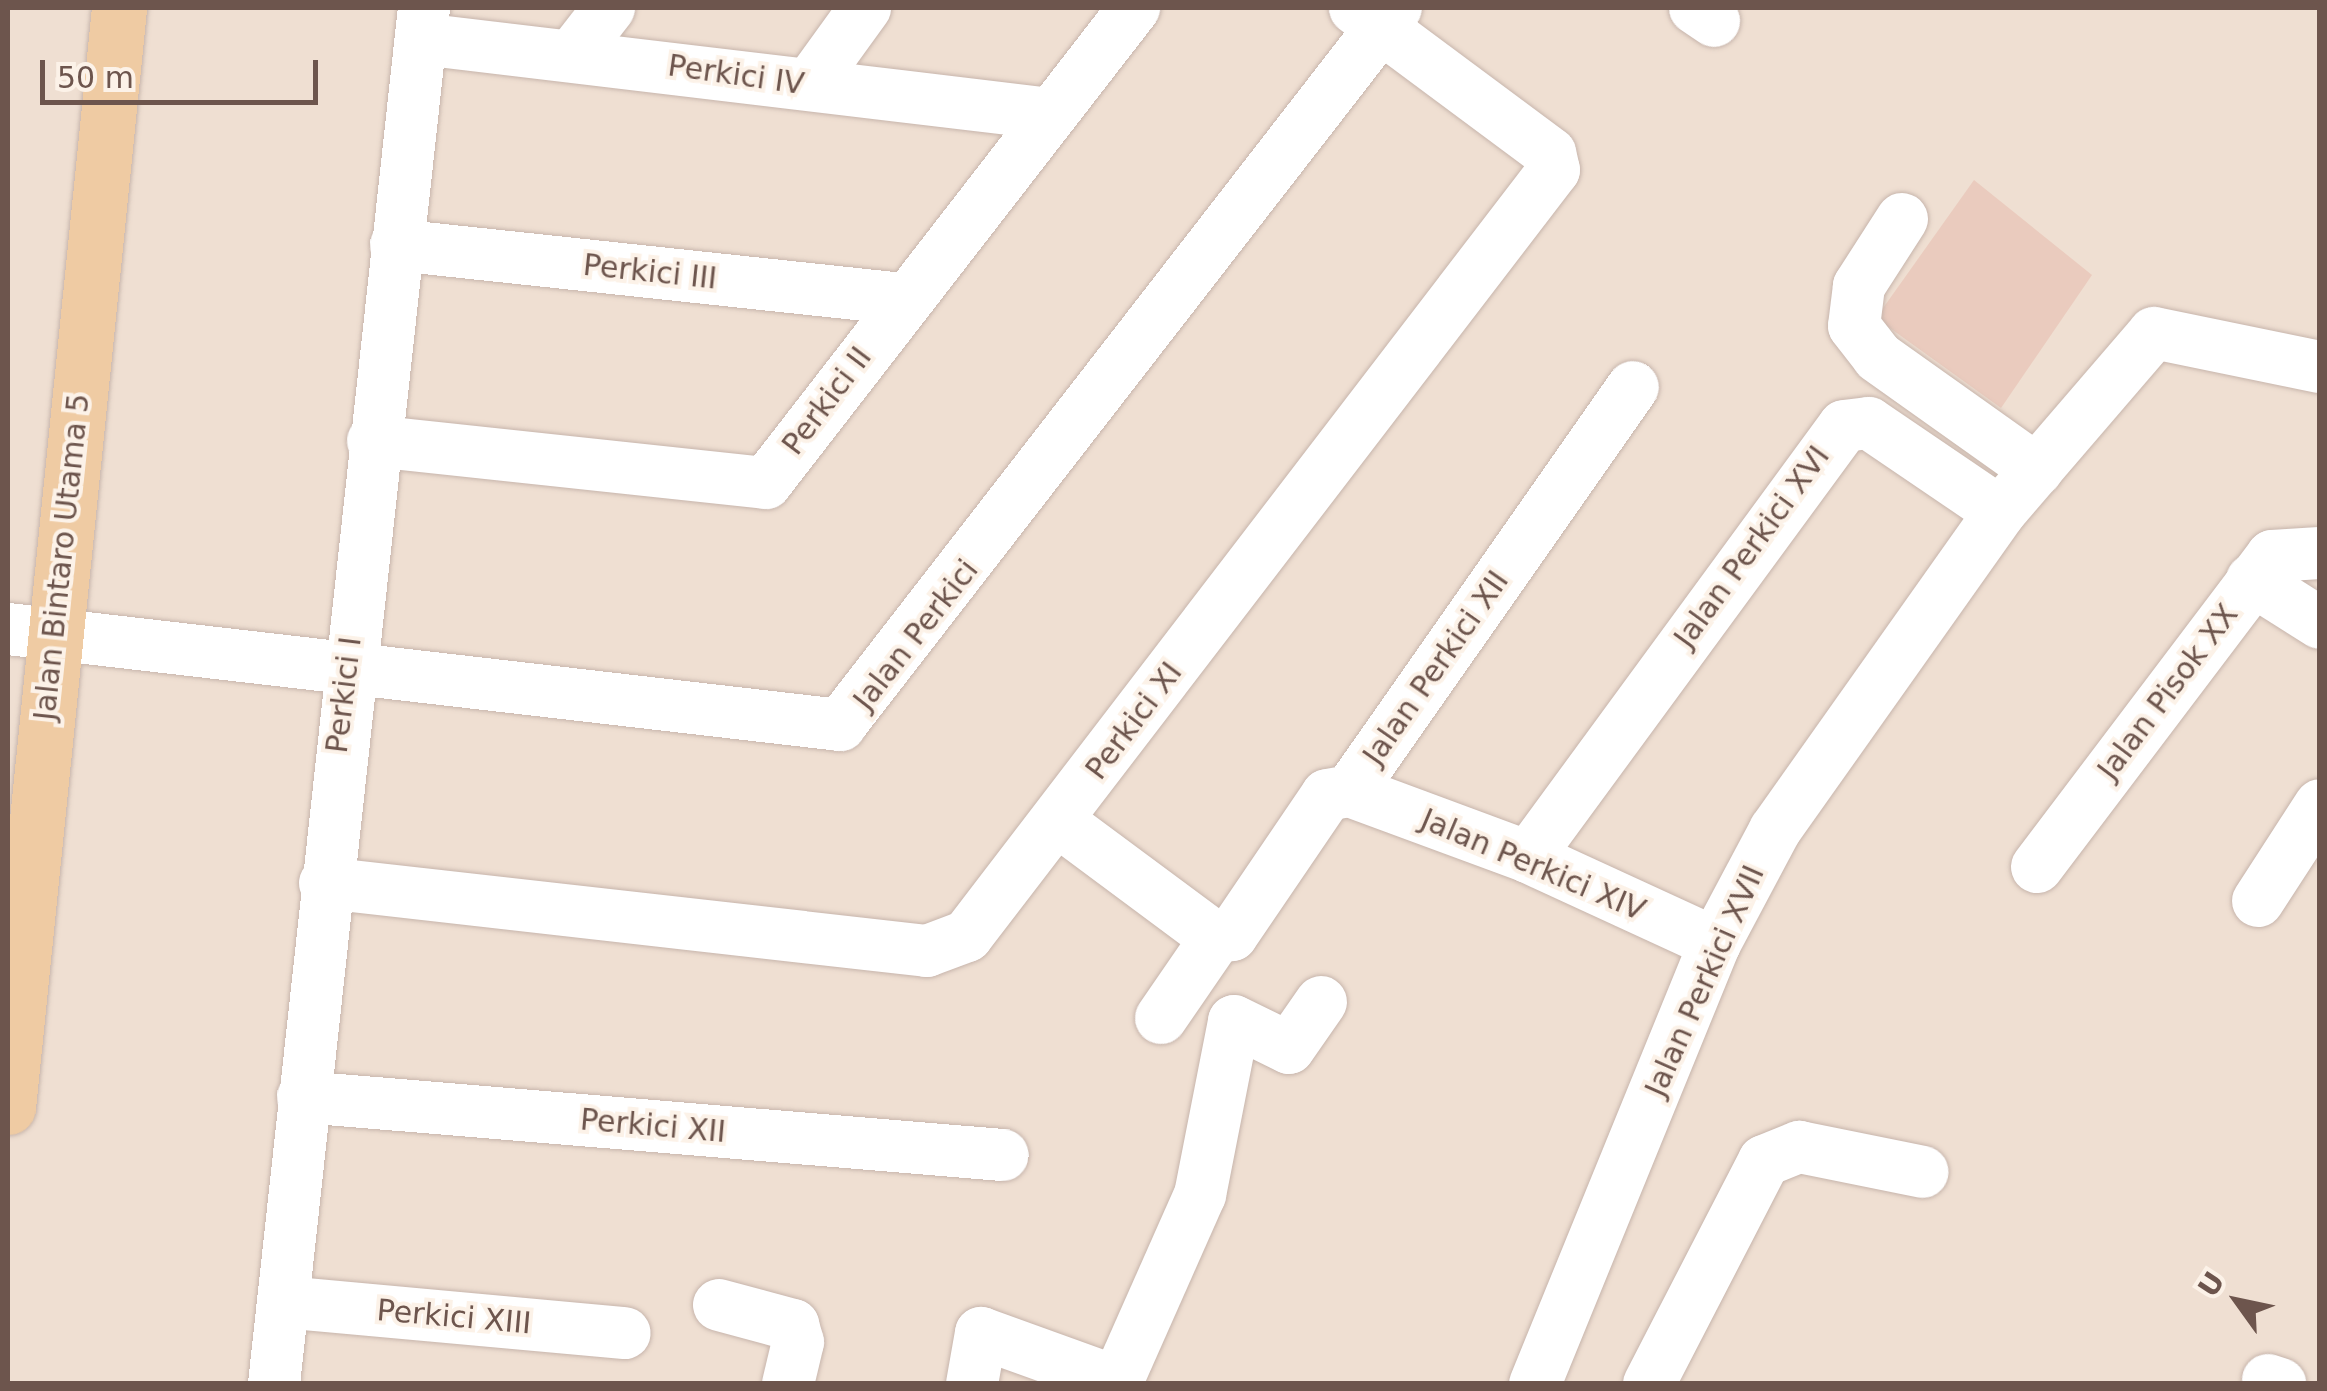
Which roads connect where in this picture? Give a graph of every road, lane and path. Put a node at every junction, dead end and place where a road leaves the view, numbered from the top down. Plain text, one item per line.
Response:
1 (119, 8) edge
2 (609, 8) edge
3 (865, 8) edge
4 (1134, 8) edge
5 (1377, 14) edge
6 (422, 23) edge
7 (574, 53) junction
8 (810, 84) junction
9 (1051, 114) junction
10 (1902, 219) dead end
11 (396, 245) junction
12 (904, 298) junction
13 (2320, 367) edge
14 (1633, 387) dead end
15 (374, 440) junction
16 (2037, 470) junction
17 (2000, 512) junction
18 (2320, 552) edge
19 (2252, 580) junction
20 (2320, 623) edge
21 (31, 631) edge
22 (348, 668) junction
23 (1350, 791) junction
24 (2320, 805) edge
25 (1058, 821) junction
26 (1528, 857) junction
27 (2037, 867) dead end
28 (325, 883) junction
29 (2258, 900) dead end
30 (18, 909) edge
31 (1224, 936) junction
32 (1715, 942) junction
33 (1321, 1002) dead end
34 (1161, 1018) dead end
35 (302, 1097) junction
36 (8, 1107) edge
37 (1003, 1155) dead end
38 (1923, 1172) dead end
39 (283, 1302) junction
40 (719, 1305) dead end
41 (625, 1334) dead end
42 (274, 1384) edge
43 (788, 1384) edge
44 (972, 1384) edge
45 (1535, 1384) edge
46 (1649, 1384) edge

1 - 21 main road, Jalan Bintaro Utama 5
2 - 7 street
3 - 8 street
4 - 9 street, Perkici II
5 - 22 street, Jalan Perkici
5 - 25 street, Perkici XI
6 - 7 street, Perkici IV
6 - 11 street, Perkici I
7 - 8 street, Perkici IV
8 - 9 street, Perkici IV
9 - 12 street, Perkici II
10 - 16 street
11 - 12 street, Perkici III
11 - 15 street, Perkici I
12 - 15 street, Perkici II
13 - 16 street
14 - 23 street, Jalan Perkici XII
15 - 22 street, Perkici I
16 - 17 street
17 - 26 street, Jalan Perkici XVI
17 - 32 street, Jalan Perkici XVII
18 - 19 street, Jalan Pisok XX
19 - 20 street
19 - 27 street, Jalan Pisok XX
21 - 22 street, Jalan Perkici
21 - 30 main road, Jalan Bintaro Utama 5
22 - 28 street, Perkici I
23 - 26 street, Jalan Perkici XIV
23 - 31 street, Jalan Perkici XII
24 - 29 street
25 - 28 street, Perkici XI
25 - 31 street
26 - 32 street, Jalan Perkici XIV
28 - 35 street, Perkici I
30 - 36 main road, Jalan Bintaro Utama 5
31 - 34 street, Jalan Perkici XII
32 - 45 street, Jalan Perkici XVII
33 - 44 street
35 - 37 street, Perkici XII
35 - 39 street, Perkici I
38 - 46 street
39 - 41 street, Perkici XIII
39 - 42 street, Perkici I
40 - 43 street

